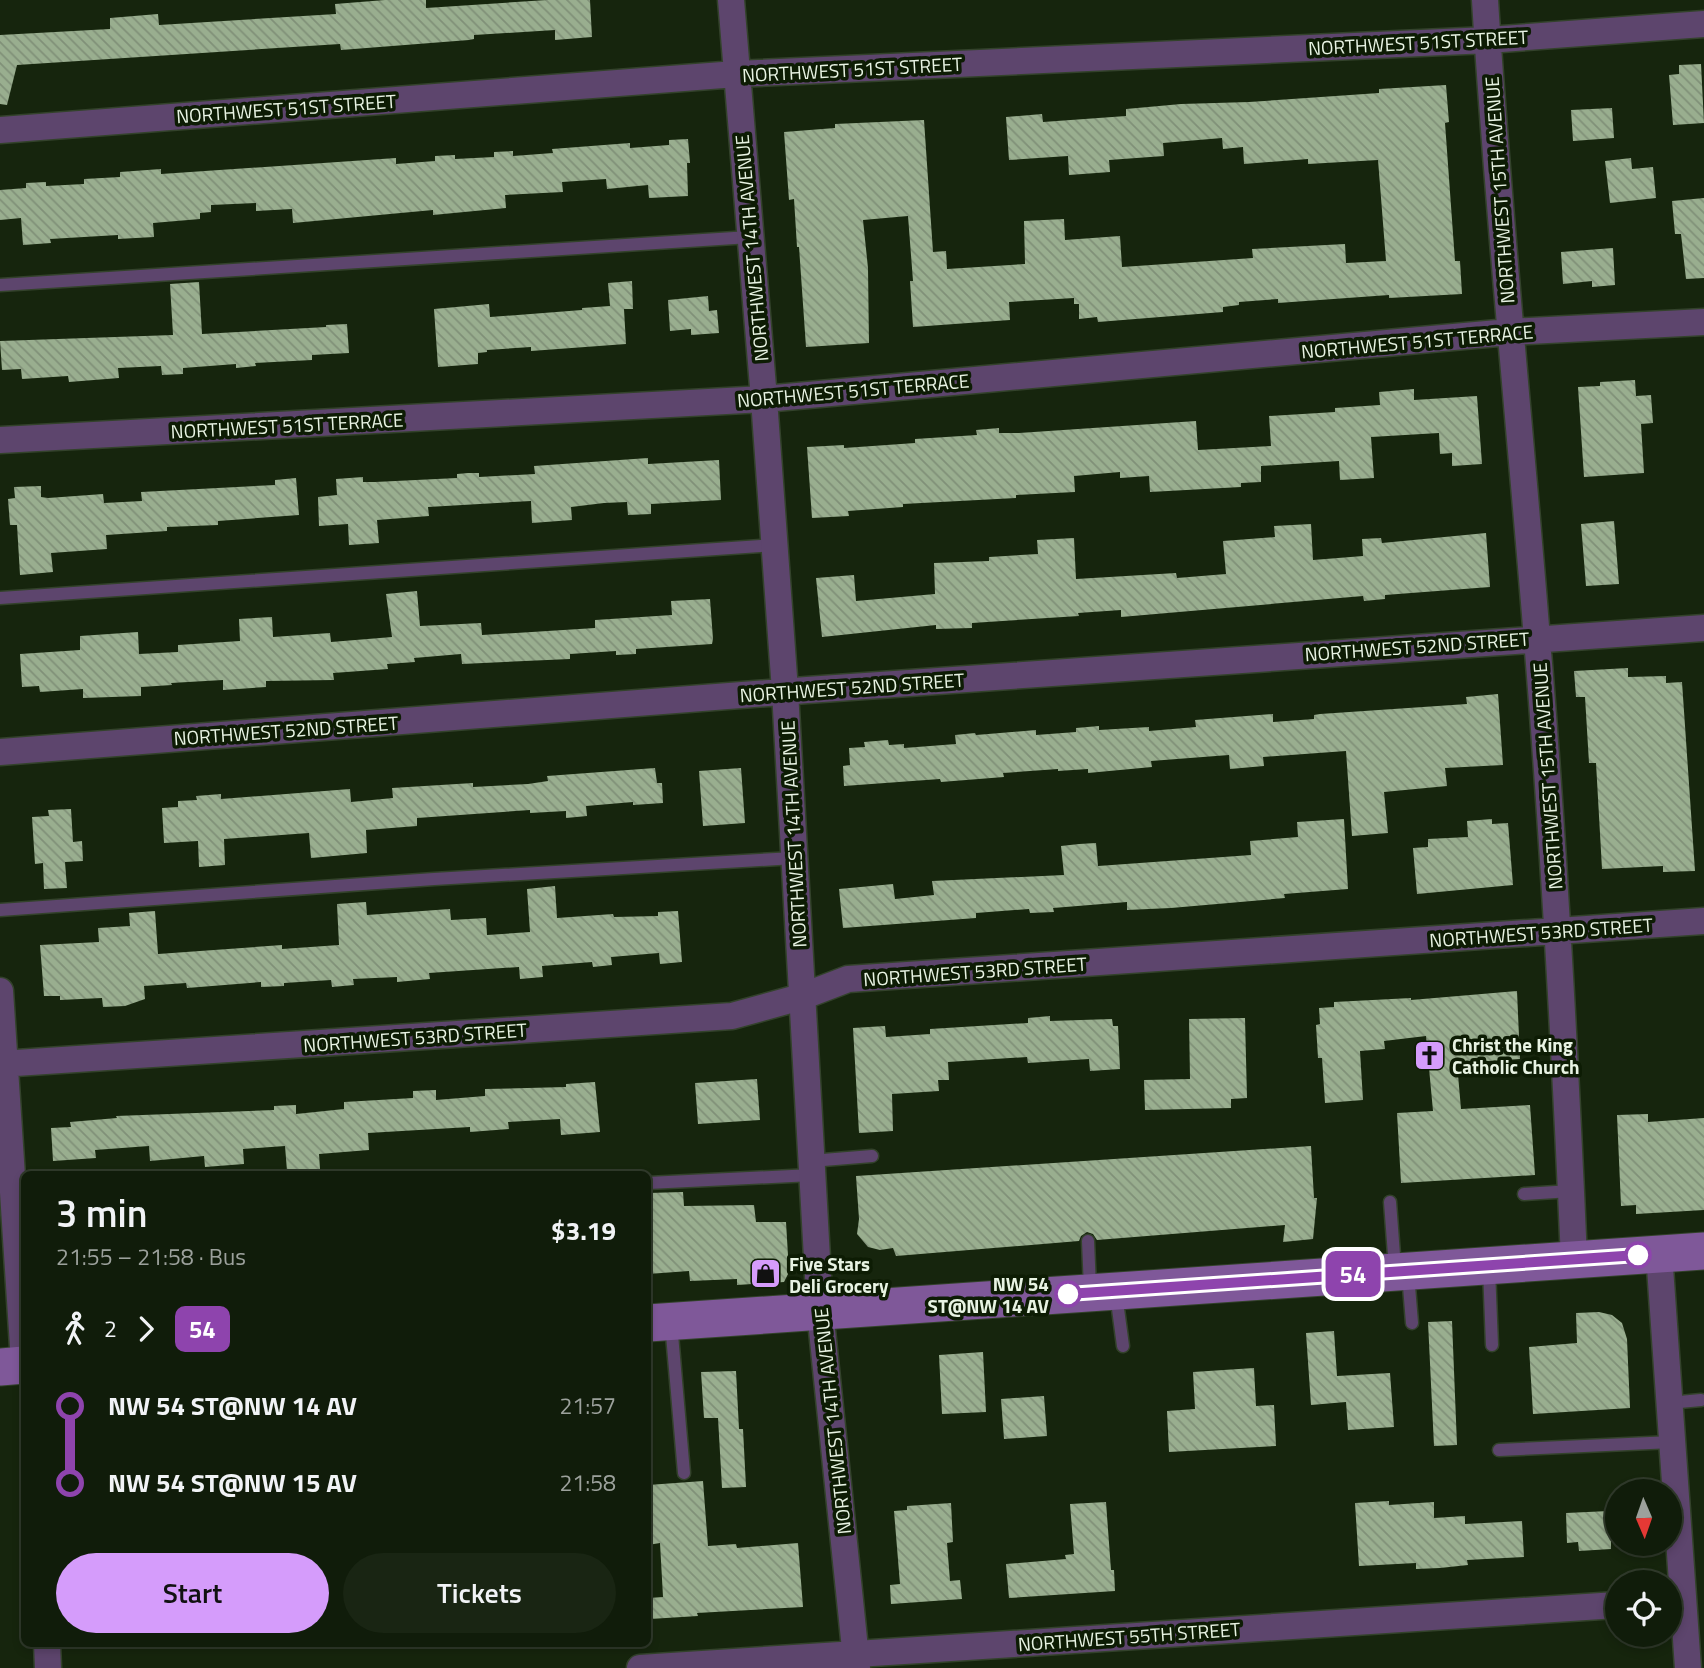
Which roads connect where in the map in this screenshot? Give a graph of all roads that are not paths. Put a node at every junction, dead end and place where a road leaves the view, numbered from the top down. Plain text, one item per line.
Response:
1 (731, 0) edge
2 (1485, 0) edge
3 (1704, 24) edge
4 (1488, 40) junction
5 (736, 74) junction
6 (0, 130) edge
7 (750, 237) junction
8 (0, 285) edge
9 (1704, 322) edge
10 (1509, 332) junction
11 (764, 399) junction
12 (0, 440) edge
13 (775, 545) junction
14 (0, 598) edge
15 (1704, 628) edge
16 (1537, 638) junction
17 (785, 691) junction
18 (0, 752) edge
19 (794, 858) junction
20 (0, 910) edge
21 (1704, 921) edge
22 (1558, 931) junction
23 (0, 991) edge
24 (802, 997) junction
25 (2, 1064) edge
26 (872, 1156) dead end
27 (811, 1168) junction
28 (651, 1183) edge
29 (1571, 1191) junction
30 (1524, 1194) dead end
31 (1390, 1202) dead end
32 (13, 1222) edge
33 (1088, 1241) dead end
34 (1704, 1251) edge
35 (1659, 1253) junction
36 (1574, 1259) junction
37 (1488, 1265) junction
38 (21, 1271) edge
39 (1402, 1271) junction
40 (1103, 1291) junction
41 (820, 1311) junction
42 (659, 1322) edge
43 (1412, 1323) dead end
44 (1492, 1345) dead end
45 (1123, 1346) dead end
46 (21, 1364) edge
47 (0, 1367) edge
48 (1701, 1400) dead end
49 (1670, 1403) junction
50 (1672, 1442) junction
51 (1499, 1450) dead end
52 (684, 1473) dead end
53 (1686, 1600) edge
54 (1605, 1606) edge
55 (47, 1647) edge
56 (856, 1661) edge
57 (48, 1668) edge
58 (640, 1668) edge
59 (1688, 1668) edge

1 - 5 street, NORTHWEST 14TH AVENUE
2 - 4 street, NORTHWEST 15TH AVENUE
3 - 4 street, NORTHWEST 51ST STREET
4 - 5 street, NORTHWEST 51ST STREET
4 - 10 street, NORTHWEST 15TH AVENUE
5 - 6 street, NORTHWEST 51ST STREET
5 - 7 street, NORTHWEST 14TH AVENUE
7 - 8 lane
7 - 11 street, NORTHWEST 14TH AVENUE
9 - 10 street, NORTHWEST 51ST TERRACE
10 - 11 street, NORTHWEST 51ST TERRACE
10 - 16 street, NORTHWEST 15TH AVENUE
11 - 12 street, NORTHWEST 51ST TERRACE
11 - 13 street, NORTHWEST 14TH AVENUE
13 - 14 lane
13 - 17 street, NORTHWEST 14TH AVENUE
15 - 16 street, NORTHWEST 52ND STREET
16 - 17 street, NORTHWEST 52ND STREET
16 - 22 street, NORTHWEST 15TH AVENUE
17 - 18 street, NORTHWEST 52ND STREET
17 - 19 street, NORTHWEST 14TH AVENUE
19 - 20 lane
19 - 24 street, NORTHWEST 14TH AVENUE
21 - 22 street, NORTHWEST 53RD STREET
22 - 24 street, NORTHWEST 53RD STREET
22 - 29 street, NORTHWEST 15TH AVENUE
23 - 25 street
24 - 25 street, NORTHWEST 53RD STREET
24 - 27 street, NORTHWEST 14TH AVENUE
25 - 32 street
26 - 27 lane
27 - 28 lane
27 - 41 street, NORTHWEST 14TH AVENUE
29 - 30 lane
29 - 36 street, NORTHWEST 15TH AVENUE
31 - 39 lane
32 - 38 street
33 - 40 lane
34 - 35 main road
35 - 36 main road
35 - 49 street
36 - 37 main road
37 - 39 main road
37 - 44 lane
39 - 40 main road
39 - 43 lane
40 - 41 main road
40 - 45 lane
41 - 42 main road
41 - 56 street, NORTHWEST 14TH AVENUE
42 - 52 lane
46 - 47 main road
48 - 49 lane
49 - 50 street
50 - 51 lane
50 - 53 street
53 - 59 street
54 - 56 street, NORTHWEST 55TH STREET
55 - 57 street
56 - 58 street, NORTHWEST 55TH STREET

